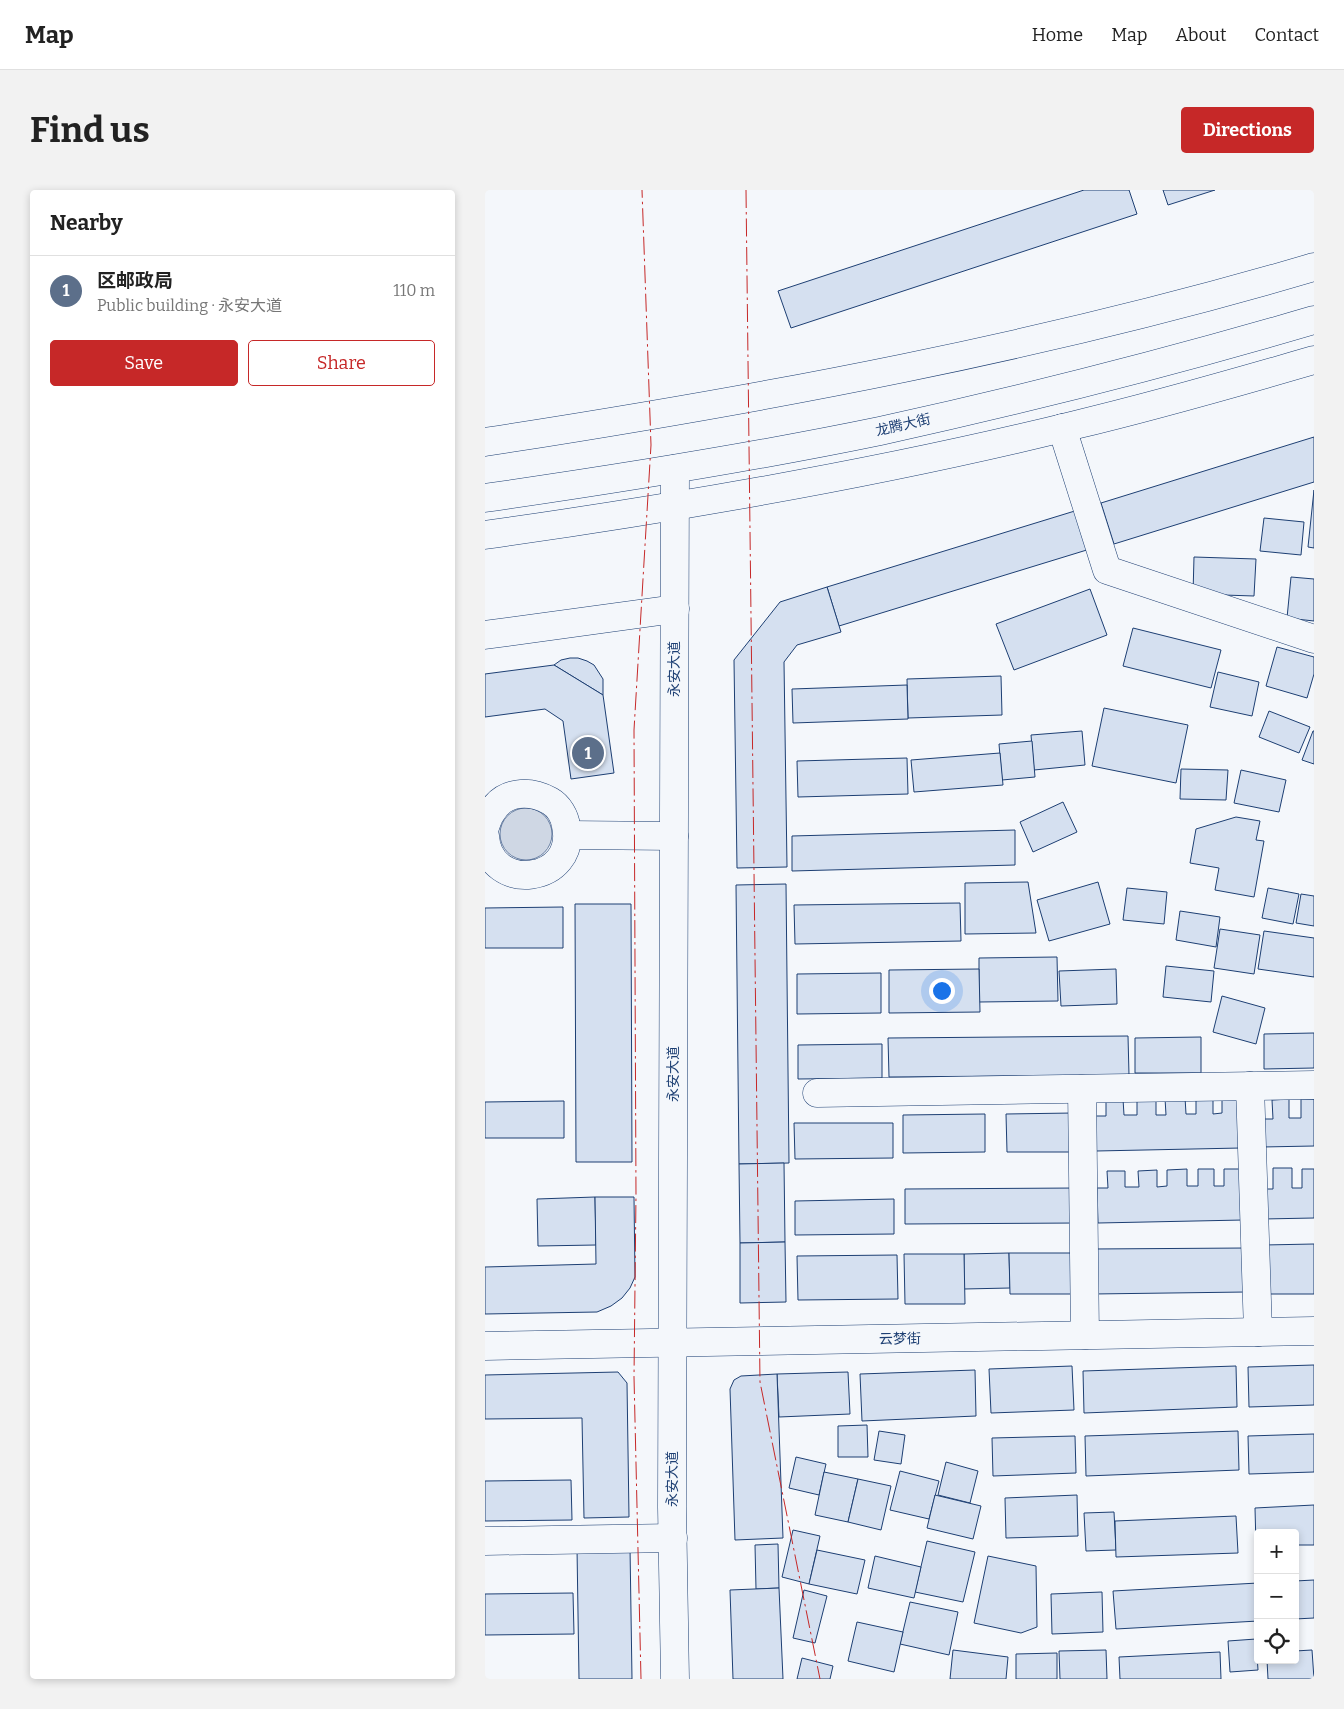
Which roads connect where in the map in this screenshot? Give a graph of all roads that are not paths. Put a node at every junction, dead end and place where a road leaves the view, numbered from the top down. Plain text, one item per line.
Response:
1 (1314, 267) edge
2 (1314, 320) edge
3 (1314, 360) edge
4 (1062, 428) junction
5 (485, 442) edge
6 (675, 469) junction
7 (485, 498) edge
8 (675, 506) junction
9 (485, 535) edge
10 (675, 609) junction
11 (485, 635) edge
12 (1314, 639) edge
13 (485, 827) edge
14 (568, 835) junction
15 (485, 836) edge
16 (674, 836) junction
17 (1314, 1085) edge
18 (1250, 1086) junction
19 (1082, 1089) junction
20 (817, 1093) dead end
21 (1258, 1332) junction
22 (1314, 1332) edge
23 (1085, 1335) junction
24 (672, 1342) junction
25 (485, 1346) edge
26 (673, 1538) junction
27 (485, 1541) edge
28 (675, 1679) edge

1 - 5 main road
2 - 6 main road, 龙腾大街
3 - 4 main road
4 - 8 main road
4 - 12 main road
6 - 7 main road, 龙腾大街
6 - 8 main road, 永安大道
8 - 9 main road
8 - 10 main road, 永安大道
10 - 11 main road
10 - 16 main road, 永安大道
13 - 14 main road
14 - 15 main road
14 - 16 main road
16 - 24 main road, 永安大道
17 - 18 main road
18 - 19 main road
18 - 21 main road
19 - 20 main road
19 - 23 main road
21 - 22 main road, 云梦街
21 - 23 main road, 云梦街
23 - 24 main road, 云梦街
24 - 25 main road, 云梦街
24 - 26 main road, 永安大道
26 - 27 main road
26 - 28 main road, 永安大道

